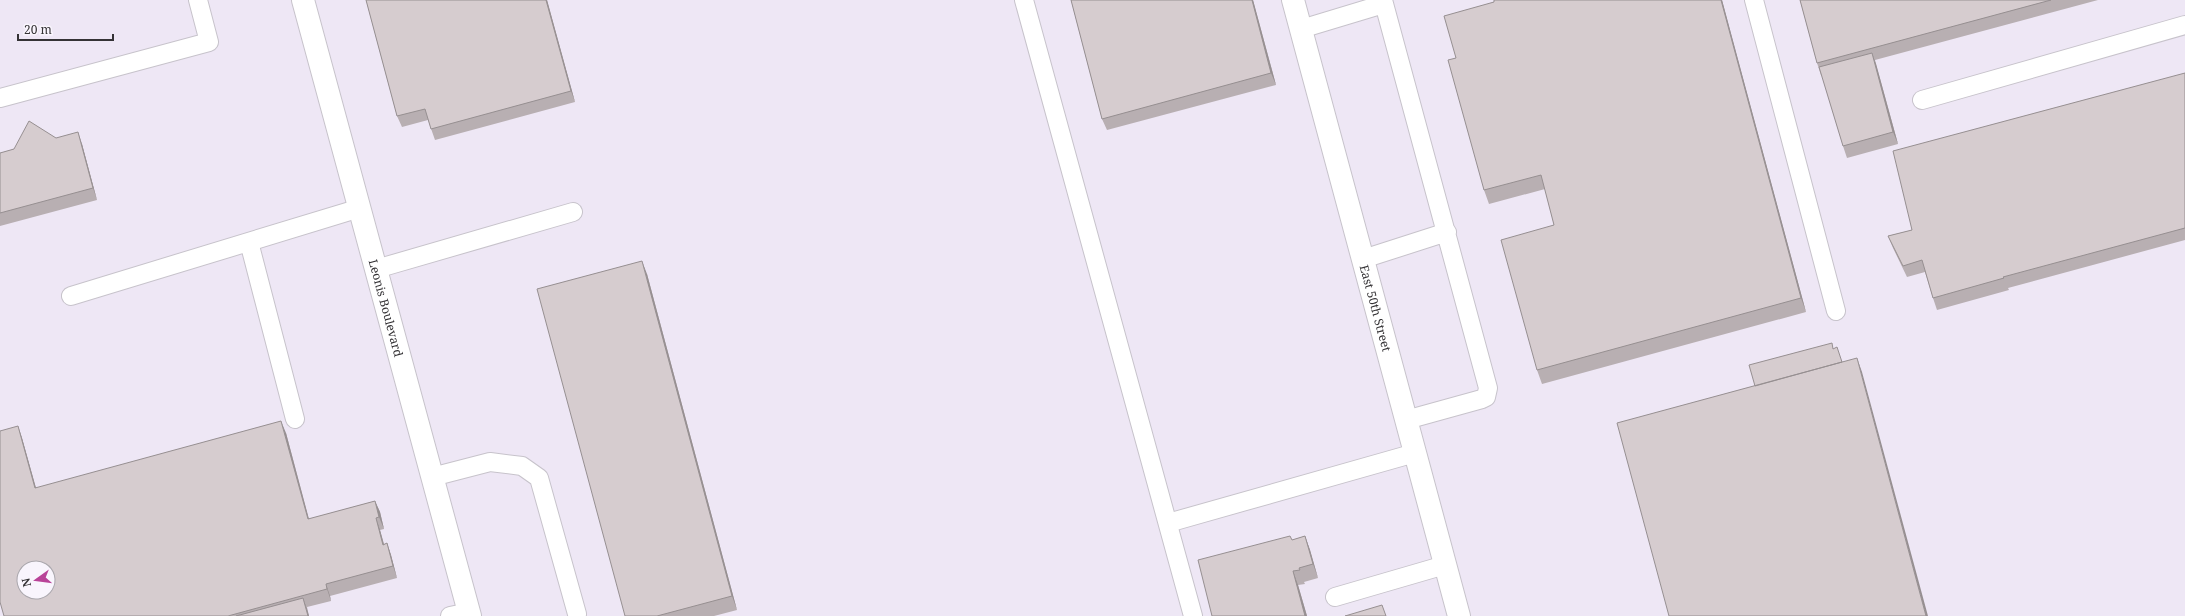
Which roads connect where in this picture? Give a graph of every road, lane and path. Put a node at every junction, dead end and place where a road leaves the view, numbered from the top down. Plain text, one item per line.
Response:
1 (198, 0) edge
2 (303, 0) edge
3 (1024, 0) edge
4 (1293, 0) edge
5 (1754, 0) edge
6 (1384, 2) edge
7 (2185, 25) edge
8 (1301, 29) junction
9 (0, 98) edge
10 (1922, 100) dead end
11 (360, 208) junction
12 (573, 212) dead end
13 (1447, 232) junction
14 (250, 242) junction
15 (1363, 260) junction
16 (376, 269) junction
17 (71, 296) dead end
18 (1836, 311) dead end
19 (295, 419) dead end
20 (1406, 420) junction
21 (1415, 453) junction
22 (432, 477) junction
23 (1168, 523) junction
24 (1445, 565) junction
25 (1335, 597) dead end
26 (577, 614) dead end
27 (463, 615) edge
28 (1193, 616) edge
29 (1459, 616) edge

1 - 9 lane
2 - 11 street, Leonis Boulevard
3 - 23 lane
4 - 8 street, East 50th Street
5 - 18 lane
6 - 8 lane
6 - 13 lane
7 - 10 lane
8 - 15 street, East 50th Street
11 - 14 lane
11 - 16 street, Leonis Boulevard
12 - 16 lane
13 - 15 lane
13 - 20 lane
14 - 17 lane
14 - 19 lane
15 - 20 street, East 50th Street
16 - 22 street, Leonis Boulevard
20 - 21 street, East 50th Street
21 - 23 lane
21 - 24 street, East 50th Street
22 - 26 lane
22 - 27 street, Leonis Boulevard
23 - 28 lane
24 - 25 lane
24 - 29 street, East 50th Street

